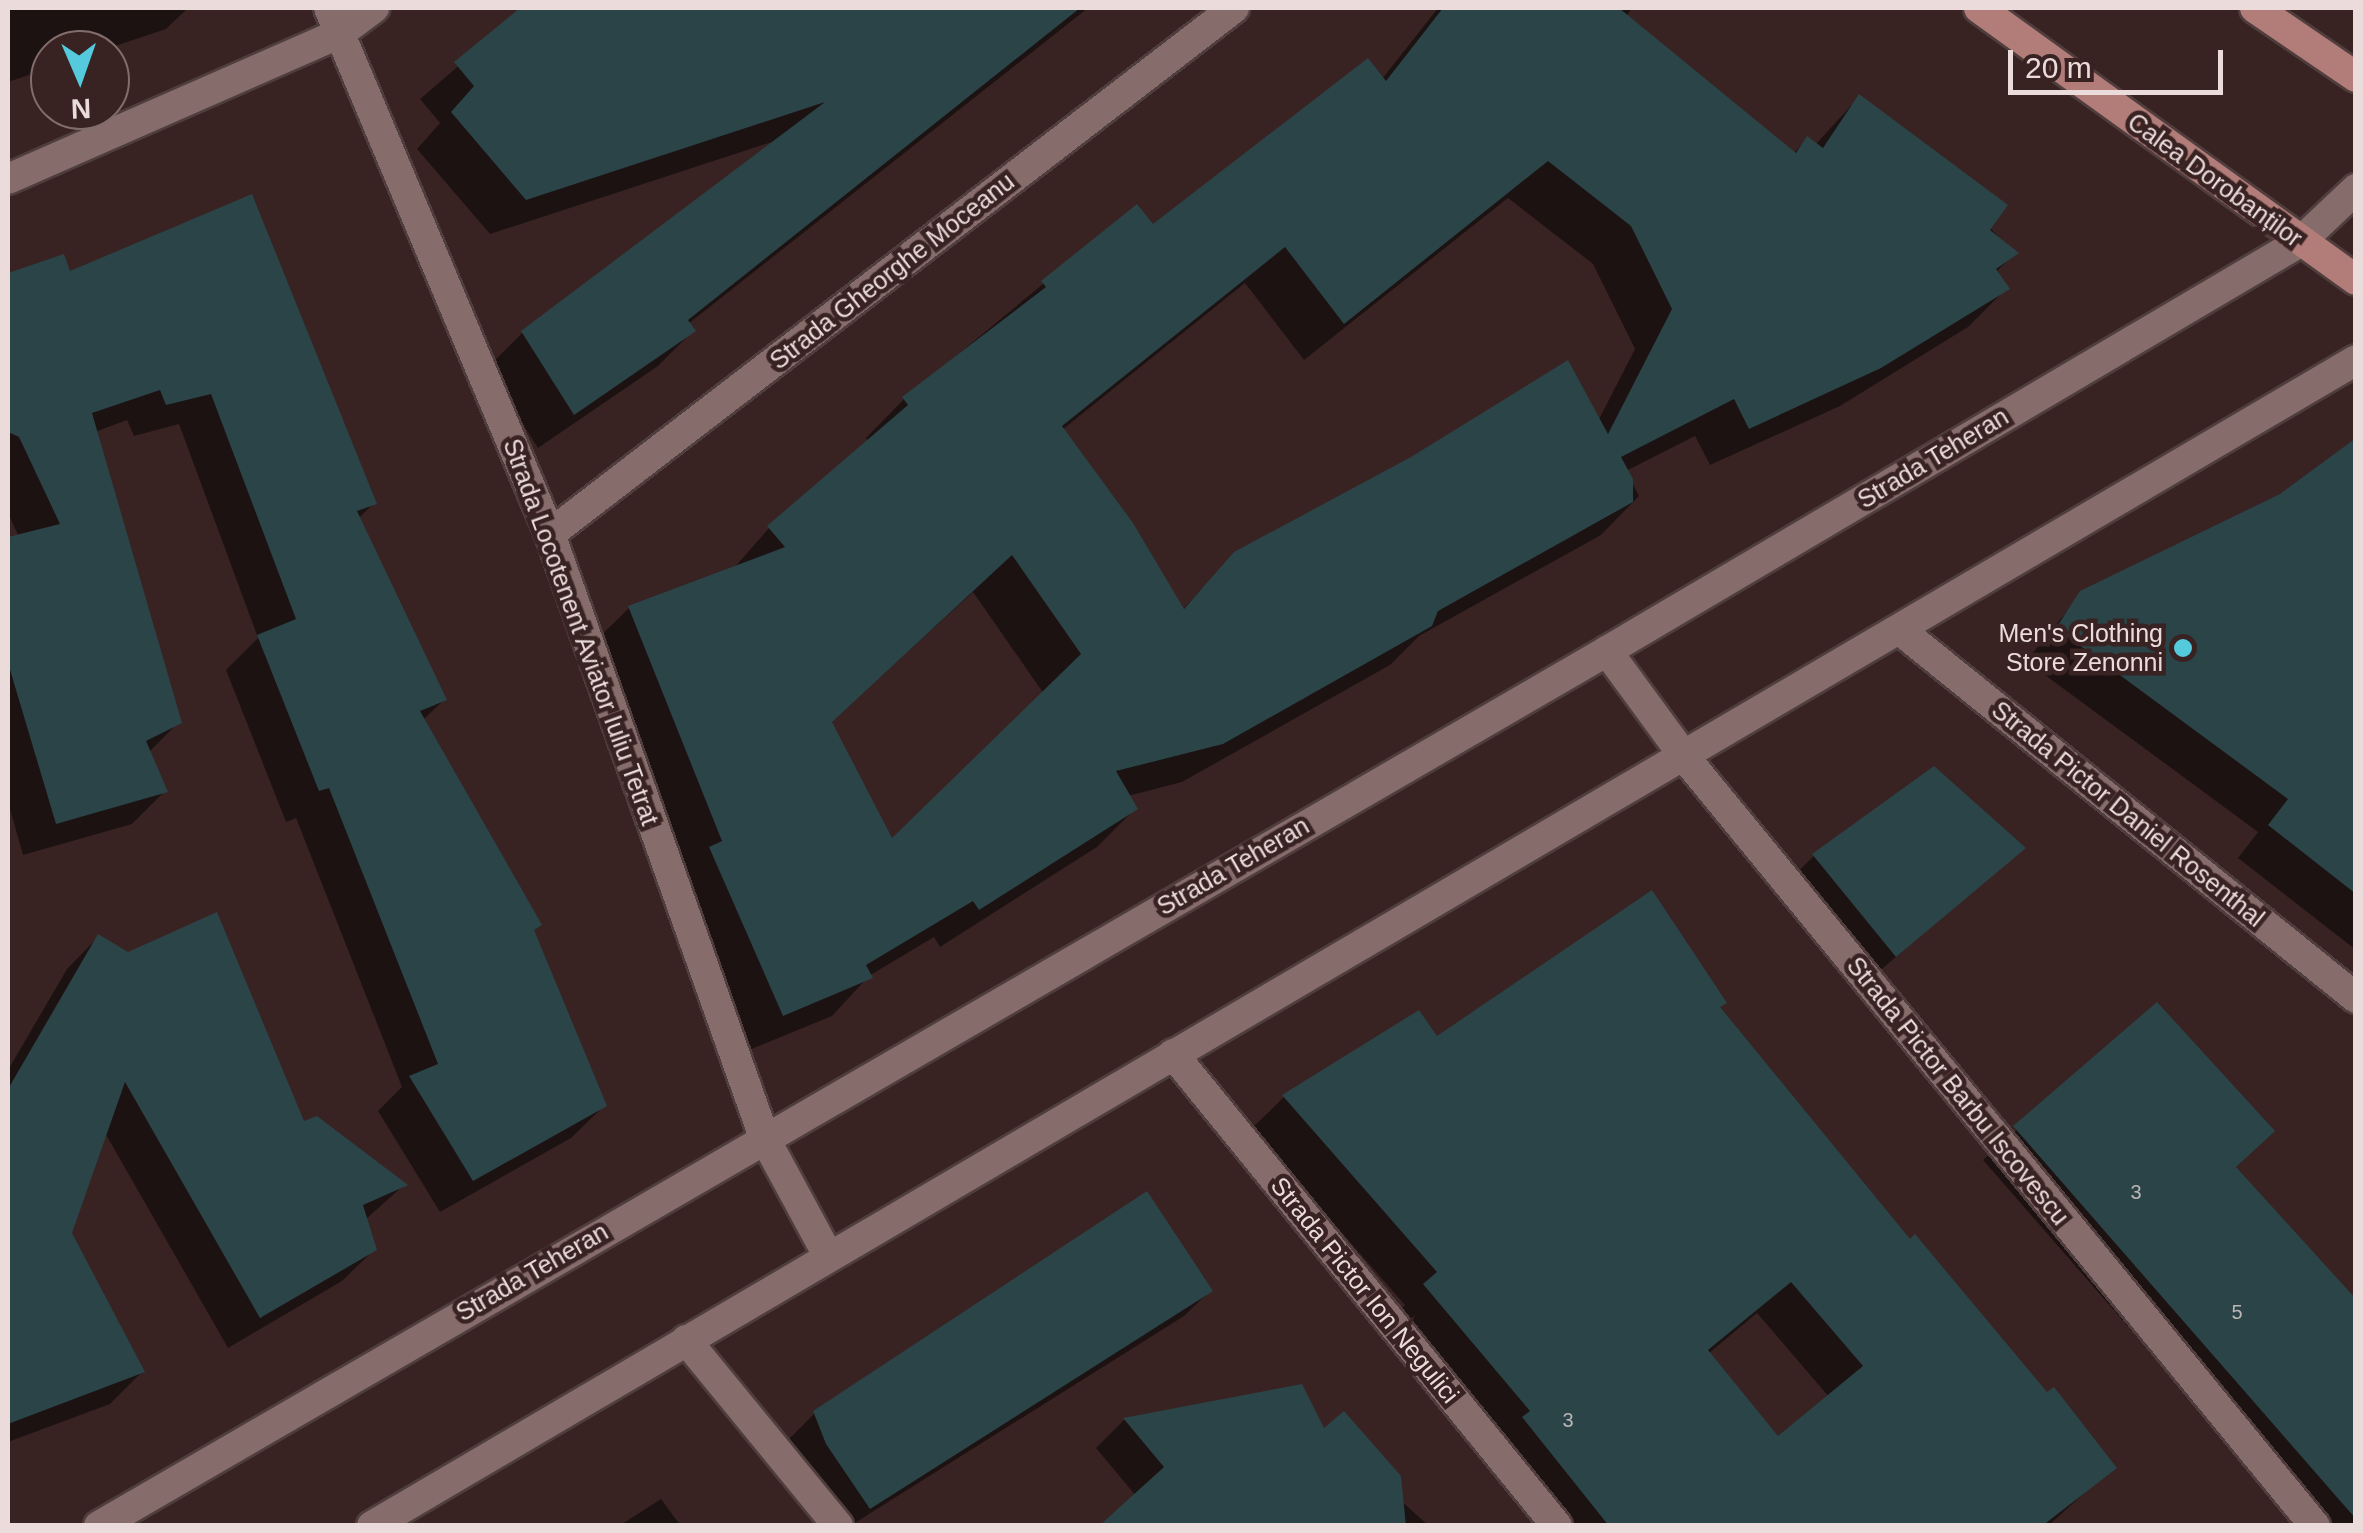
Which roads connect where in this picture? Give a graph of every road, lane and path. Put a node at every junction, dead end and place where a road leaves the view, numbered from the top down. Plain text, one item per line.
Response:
1 (374, 8) edge
2 (1234, 8) edge
3 (1979, 8) edge
4 (2255, 8) edge
5 (334, 21) edge
6 (2356, 78) edge
7 (8, 179) edge
8 (2356, 190) edge
9 (2300, 242) junction
10 (2356, 280) edge
11 (2356, 360) edge
12 (550, 534) junction
13 (1900, 630) junction
14 (1608, 651) junction
15 (1683, 754) junction
16 (2356, 998) edge
17 (1173, 1054) junction
18 (764, 1136) junction
19 (829, 1257) junction
20 (686, 1340) junction
21 (99, 1526) edge
22 (372, 1526) edge
23 (838, 1526) edge
24 (1557, 1526) edge
25 (2314, 1526) edge

1 - 5 street
2 - 12 street, Strada Gheorghe Moceanu
3 - 9 main road, Calea Dorobanților
4 - 6 main road
5 - 7 street
5 - 12 street, Strada Locotenent Aviator Iuliu Tetrat
8 - 9 street, Strada Teheran
9 - 10 main road, Calea Dorobanților
9 - 14 street, Strada Teheran
11 - 13 street
12 - 18 street, Strada Locotenent Aviator Iuliu Tetrat
13 - 15 street
13 - 16 street, Strada Pictor Daniel Rosenthal
14 - 15 street, Strada Pictor Barbu Iscovescu
14 - 18 street, Strada Teheran
15 - 17 street
15 - 25 street, Strada Pictor Barbu Iscovescu
17 - 19 street
17 - 24 street, Strada Pictor Ion Negulici
18 - 19 street, Strada Locotenent Aviator Iuliu Tetrat
18 - 21 street, Strada Teheran
19 - 20 street
20 - 22 street
20 - 23 street

